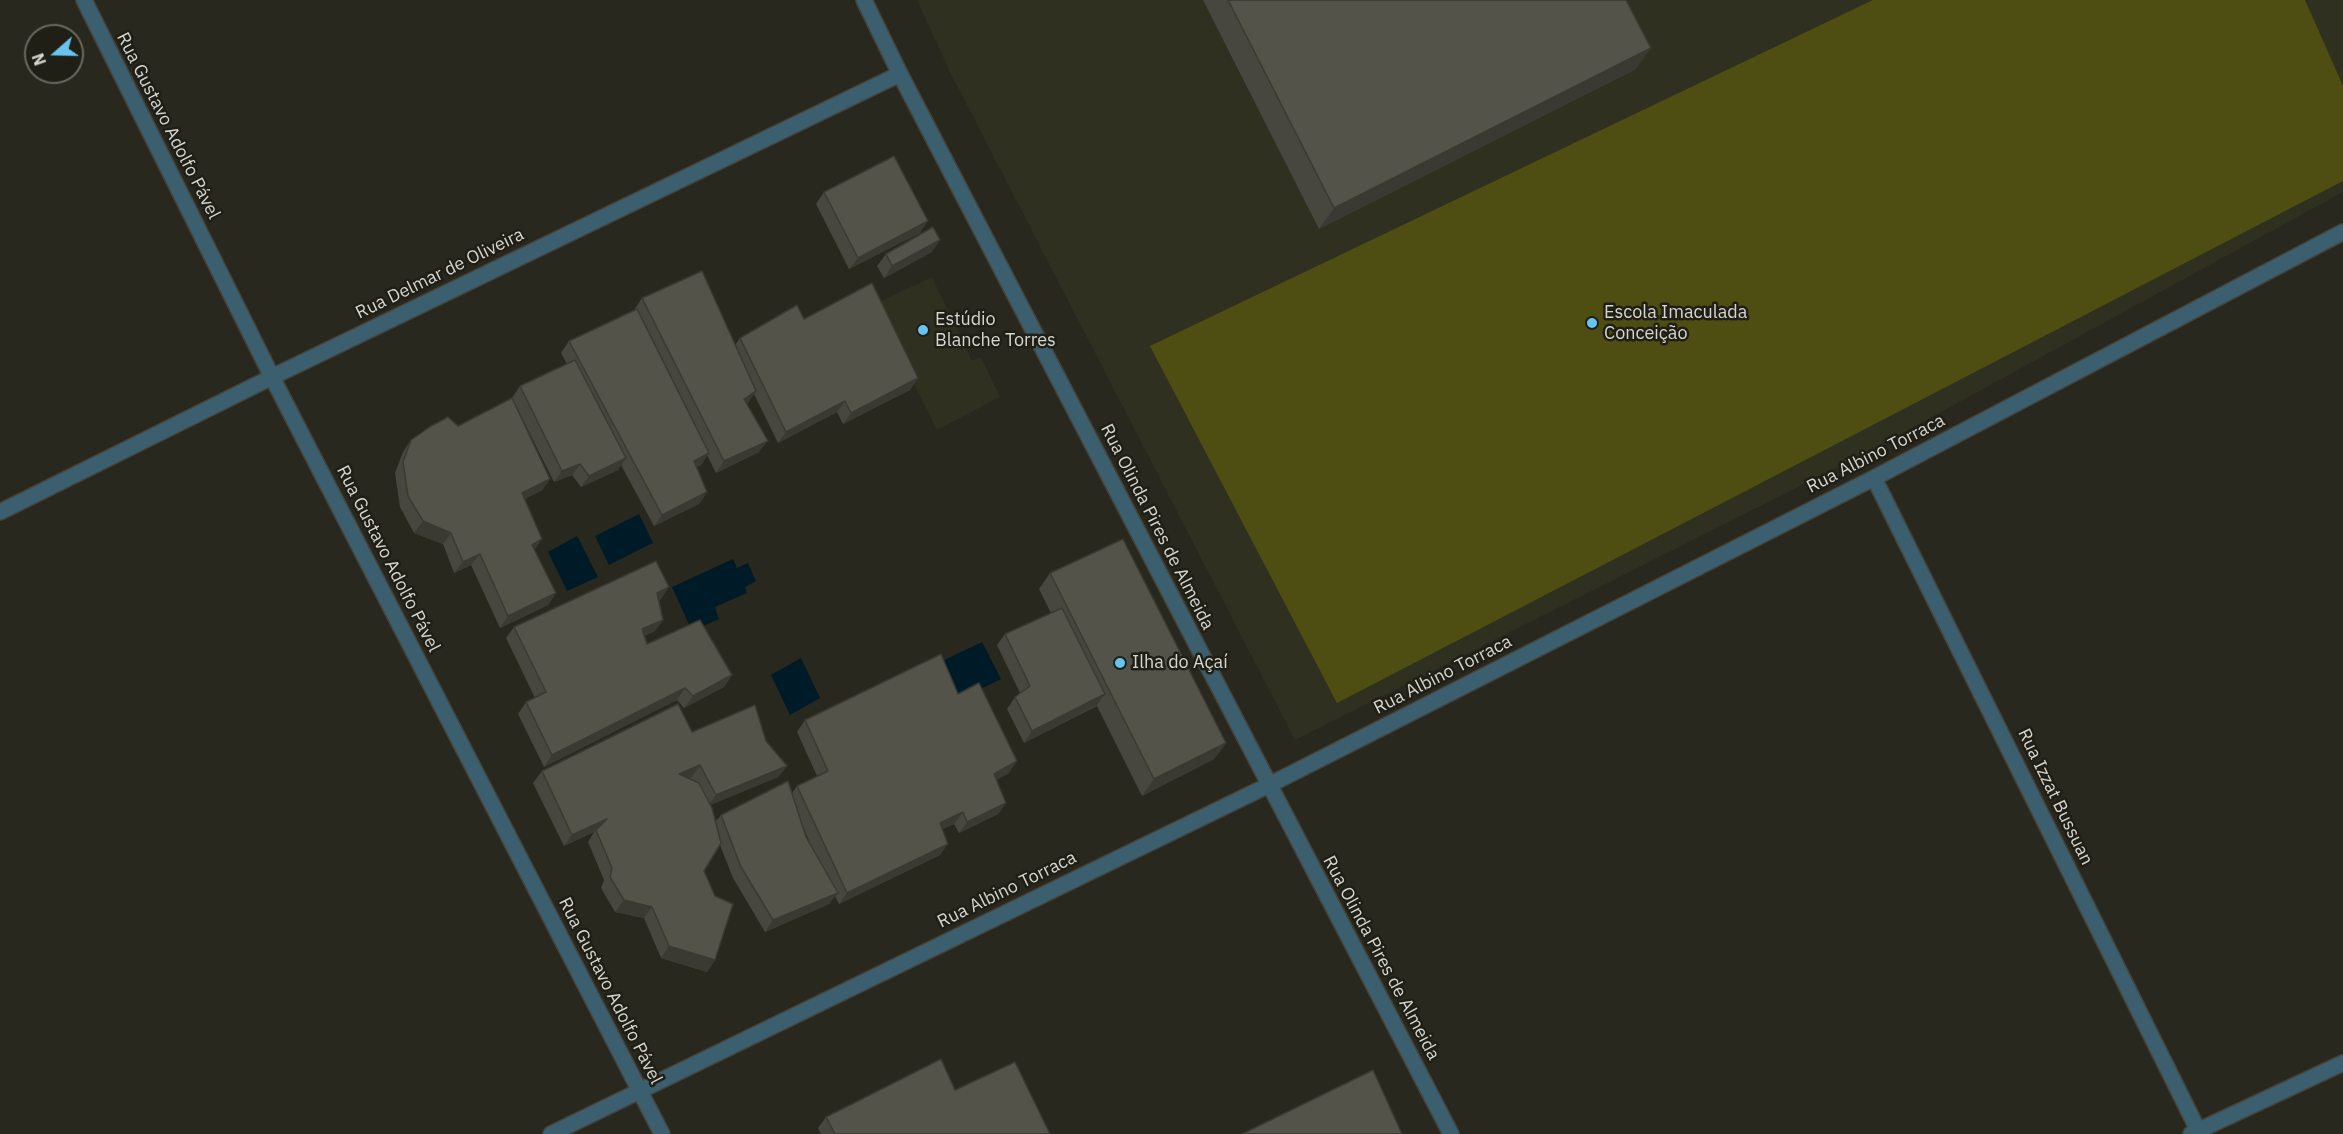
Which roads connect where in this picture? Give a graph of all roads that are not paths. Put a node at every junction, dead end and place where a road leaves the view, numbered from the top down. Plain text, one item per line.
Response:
1 (84, 0) edge
2 (864, 0) edge
3 (900, 74) junction
4 (2343, 232) edge
5 (272, 377) junction
6 (1874, 477) junction
7 (0, 512) edge
8 (1269, 785) junction
9 (2343, 1063) edge
10 (639, 1090) junction
11 (2197, 1133) edge
12 (551, 1134) edge
13 (662, 1134) edge
14 (1451, 1134) edge

1 - 5 street, Rua Gustavo Adolfo Pável
2 - 3 street, Rua Olinda Pires de Almeida
3 - 5 street, Rua Delmar de Oliveira
3 - 8 street, Rua Olinda Pires de Almeida
4 - 6 street, Rua Albino Torraca
5 - 7 street, Rua Delmar de Oliveira
5 - 10 street, Rua Gustavo Adolfo Pável
6 - 8 street, Rua Albino Torraca
6 - 11 street, Rua Izzat Bussuan
8 - 10 street, Rua Albino Torraca
8 - 14 street, Rua Olinda Pires de Almeida
9 - 11 street
10 - 12 street, Rua Albino Torraca
10 - 13 street, Rua Gustavo Adolfo Pável

